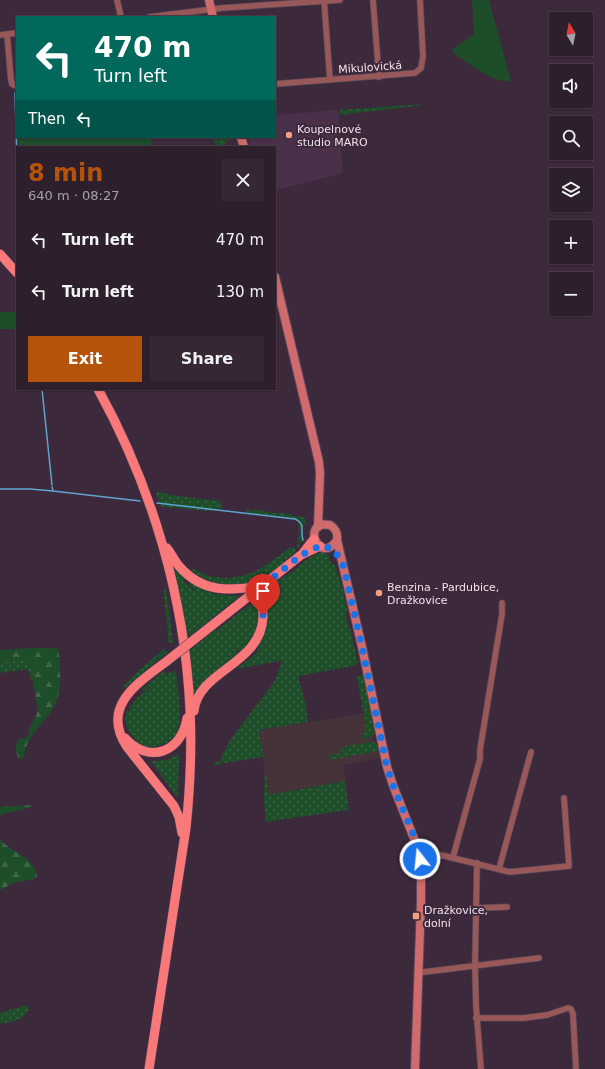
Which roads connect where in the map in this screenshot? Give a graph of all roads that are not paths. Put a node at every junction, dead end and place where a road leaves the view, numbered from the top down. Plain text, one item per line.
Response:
1 (117, 0) edge
2 (209, 0) edge
3 (340, 0) edge
4 (373, 0) edge
5 (420, 0) edge
6 (324, 1) edge
7 (254, 3) edge
8 (212, 13) edge
9 (121, 16) edge
10 (165, 16) edge
11 (16, 33) edge
12 (7, 34) junction
13 (0, 35) edge
14 (379, 77) junction
15 (330, 80) junction
16 (276, 84) edge
17 (16, 86) edge
18 (0, 254) edge
19 (16, 272) edge
20 (276, 281) edge
21 (99, 390) edge
22 (322, 525) junction
23 (161, 540) junction
24 (337, 540) junction
25 (317, 543) junction
26 (330, 547) junction
27 (342, 560) junction
28 (262, 586) junction
29 (255, 592) junction
30 (502, 603) dead end
31 (189, 697) junction
32 (119, 727) junction
33 (191, 734) junction
34 (531, 752) dead end
35 (564, 798) dead end
36 (419, 854) junction
37 (183, 855) junction
38 (453, 857) junction
39 (477, 863) junction
40 (499, 869) junction
41 (506, 907) dead end
42 (476, 908) junction
43 (539, 958) dead end
44 (475, 966) junction
45 (419, 972) junction
46 (476, 1018) junction
47 (149, 1069) edge
48 (415, 1069) edge
49 (481, 1069) edge
50 (576, 1069) edge

1 - 9 street
2 - 8 main road
3 - 6 street
4 - 14 street
5 - 14 street, Mikulovická
6 - 7 street
6 - 15 street
7 - 8 street
8 - 10 street
11 - 12 street
12 - 13 street
12 - 17 street
14 - 15 street, Mikulovická
15 - 16 street, Mikulovická
18 - 19 main road
20 - 22 main road
21 - 23 main road
22 - 24 main road
22 - 25 main road
23 - 28 main road
23 - 31 main road
24 - 26 main road
24 - 27 main road
25 - 26 main road
25 - 28 main road
26 - 27 main road
27 - 36 main road
28 - 29 main road
29 - 32 main road, bridge
29 - 33 main road
30 - 38 street
31 - 32 main road
31 - 33 main road
32 - 37 main road
33 - 37 main road
34 - 40 street
35 - 40 street
36 - 38 street
36 - 45 main road
37 - 47 main road
38 - 39 street
39 - 40 street
39 - 42 street
41 - 42 street
42 - 44 street
43 - 44 street
44 - 45 street
44 - 46 street
45 - 48 main road
46 - 49 street
46 - 50 street

